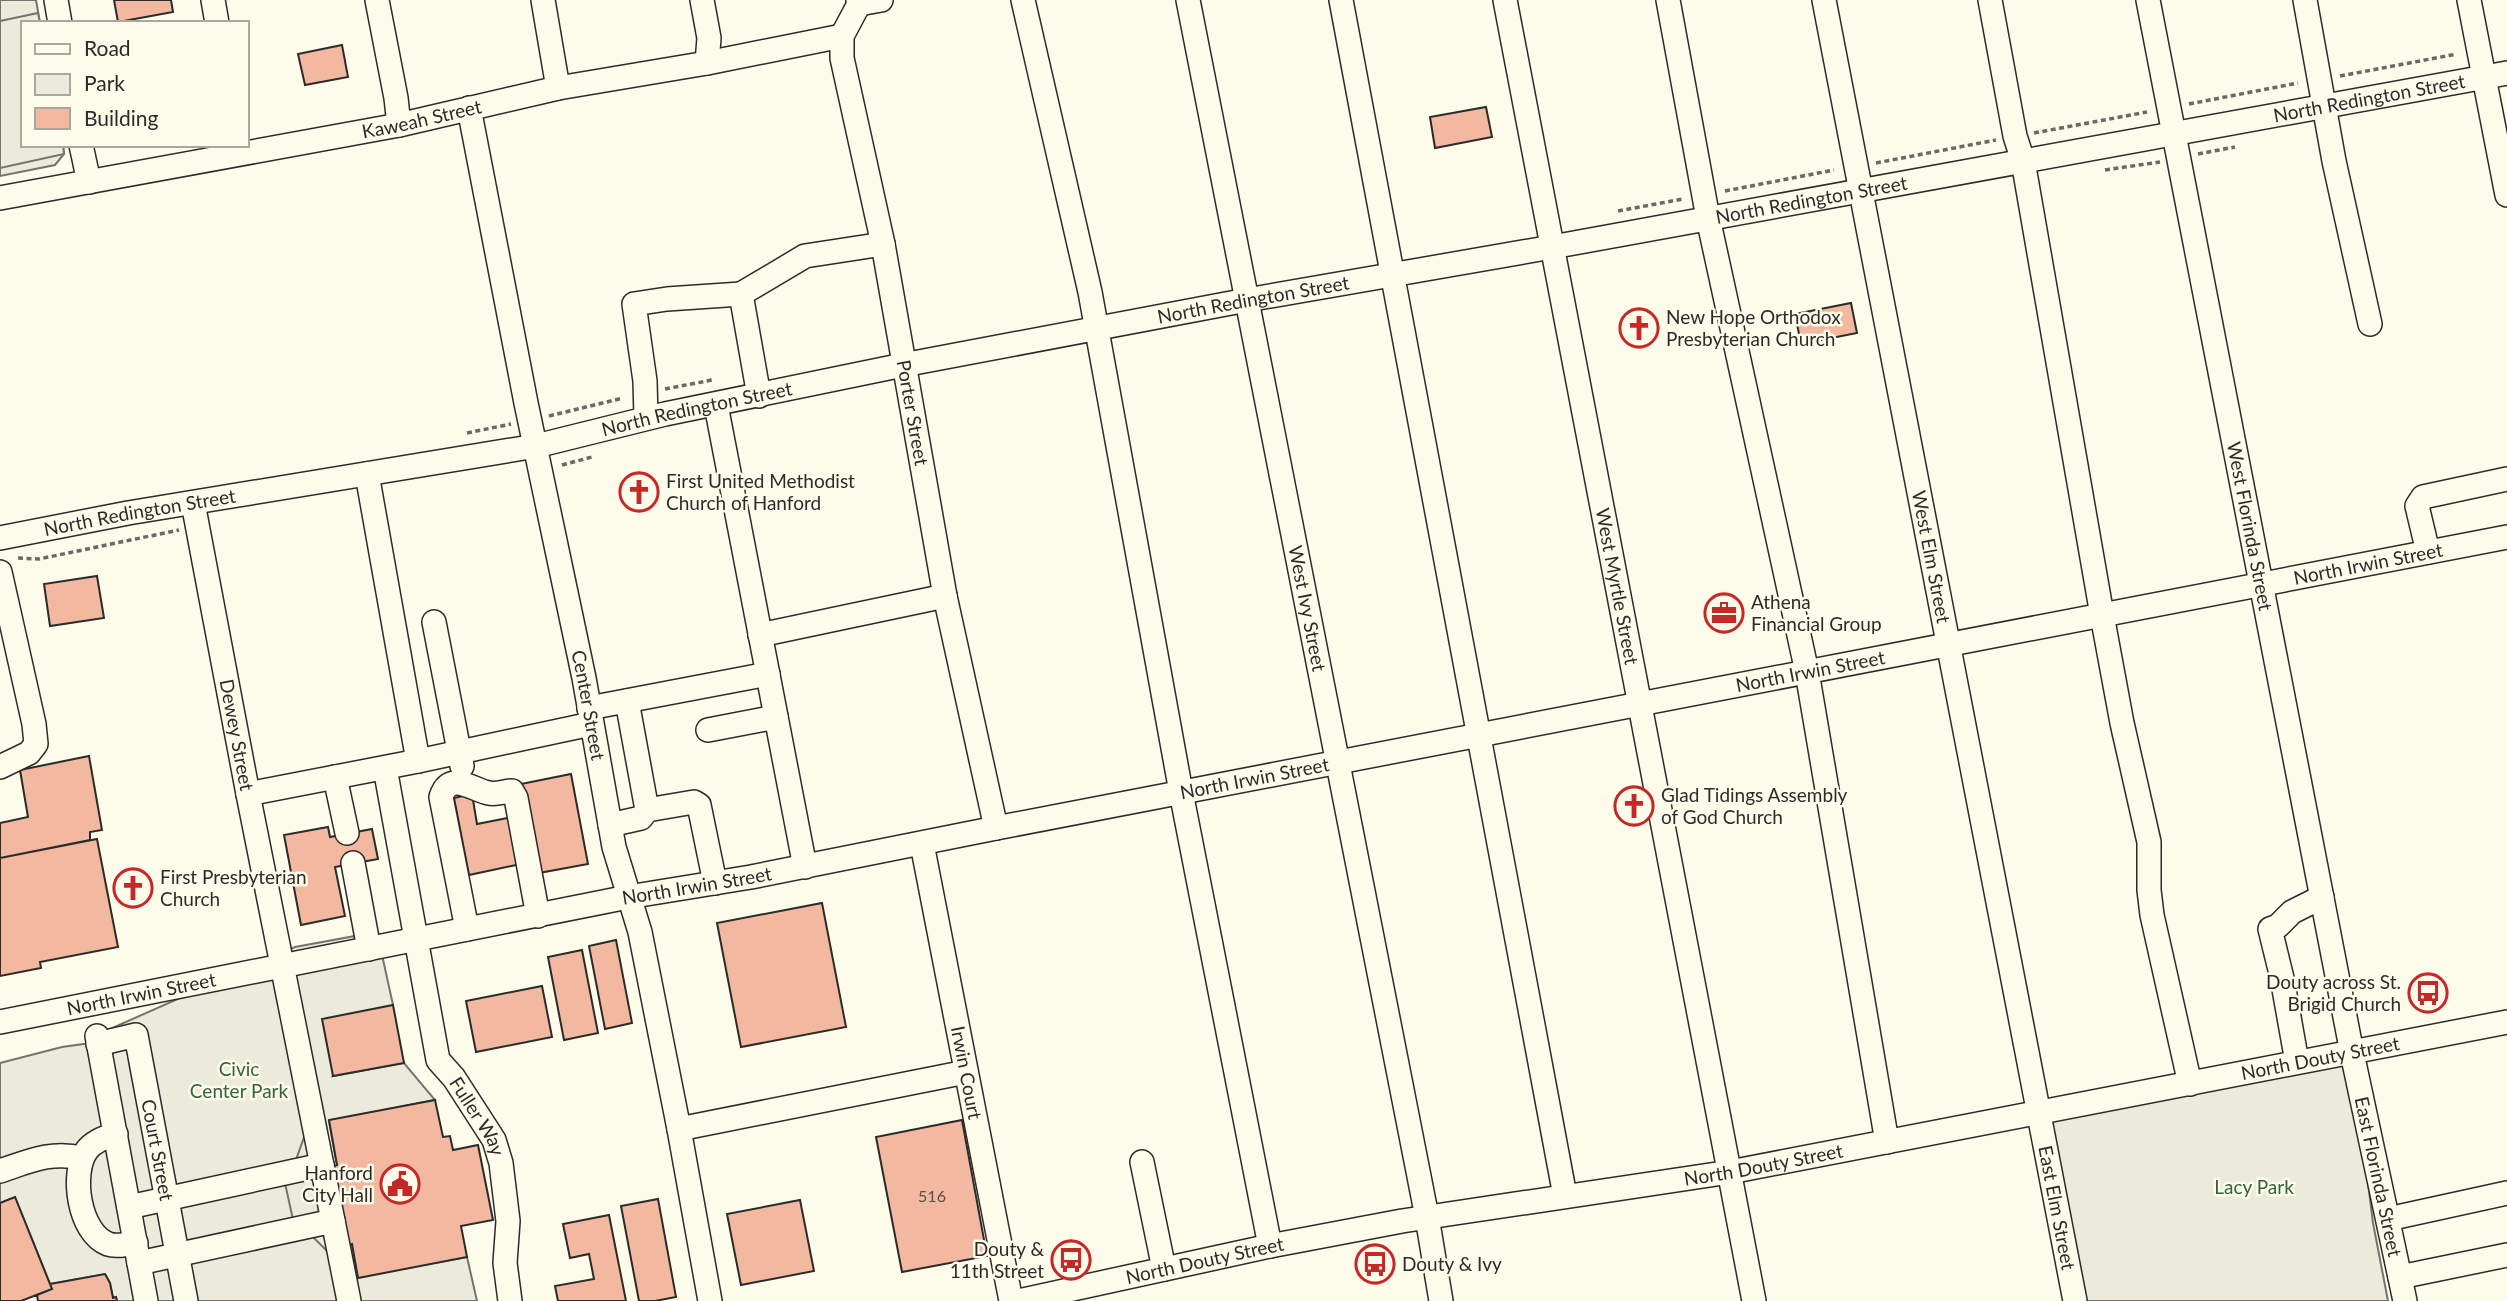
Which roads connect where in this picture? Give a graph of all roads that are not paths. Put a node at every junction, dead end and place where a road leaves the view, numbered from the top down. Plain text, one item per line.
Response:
1 (213, 0) edge
2 (377, 0) edge
3 (543, 0) edge
4 (702, 0) edge
5 (1023, 0) edge
6 (1188, 0) edge
7 (1341, 0) edge
8 (1505, 0) edge
9 (1668, 0) edge
10 (1824, 0) edge
11 (1990, 0) edge
12 (2148, 0) edge
13 (2305, 0) edge
14 (2469, 0) edge
15 (866, 1) edge
16 (217, 21) edge
17 (842, 36) junction
18 (707, 63) junction
19 (2507, 73) edge
20 (2484, 77) junction
21 (558, 88) junction
22 (2324, 106) junction
23 (469, 108) junction
24 (399, 125) junction
25 (2174, 134) junction
26 (81, 147) edge
27 (240, 149) edge
28 (2023, 161) junction
29 (89, 182) junction
30 (1861, 191) junction
31 (2507, 195) edge
32 (0, 198) edge
33 (1709, 218) junction
34 (883, 244) junction
35 (1552, 247) junction
36 (1392, 275) junction
37 (741, 294) junction
38 (1247, 300) junction
39 (2370, 324) dead end
40 (1096, 329) junction
41 (904, 365) junction
42 (759, 396) junction
43 (716, 405) junction
44 (646, 418) junction
45 (537, 446) junction
46 (368, 474) junction
47 (2507, 479) edge
48 (193, 503) junction
49 (2507, 537) edge
50 (0, 538) edge
51 (2428, 552) junction
52 (0, 572) edge
53 (2261, 584) junction
54 (944, 596) junction
55 (2102, 615) junction
56 (434, 622) dead end
57 (760, 635) junction
58 (1948, 645) junction
59 (1807, 672) junction
60 (768, 674) junction
61 (626, 701) junction
62 (1640, 704) junction
63 (590, 716) junction
64 (776, 717) junction
65 (708, 730) dead end
66 (1479, 735) junction
67 (459, 753) junction
68 (418, 761) junction
69 (1338, 762) junction
70 (0, 767) edge
71 (385, 768) junction
72 (335, 777) junction
73 (465, 783) junction
74 (1181, 792) junction
75 (248, 794) junction
76 (647, 810) junction
77 (610, 825) junction
78 (996, 828) junction
79 (347, 833) dead end
80 (922, 844) junction
81 (353, 863) dead end
82 (805, 866) junction
83 (715, 883) junction
84 (628, 897) junction
85 (2322, 897) junction
86 (538, 916) junction
87 (467, 929) junction
88 (415, 940) junction
89 (369, 949) junction
90 (282, 966) junction
91 (0, 1022) edge
92 (2507, 1022) edge
93 (2352, 1053) junction
94 (2297, 1062) junction
95 (966, 1072) junction
96 (2190, 1084) junction
97 (150, 1108) junction
98 (2039, 1114) junction
99 (114, 1125) junction
100 (679, 1129) junction
101 (1887, 1142) junction
102 (82, 1158) junction
103 (1142, 1162) dead end
104 (322, 1165) junction
105 (0, 1171) edge
106 (1730, 1172) junction
107 (2507, 1193) edge
108 (1565, 1196) junction
109 (167, 1199) junction
110 (129, 1207) junction
111 (1427, 1217) junction
112 (2388, 1219) junction
113 (333, 1221) junction
114 (1270, 1246) junction
115 (138, 1253) junction
116 (177, 1255) junction
117 (2507, 1255) edge
118 (1164, 1269) junction
119 (2400, 1277) junction
120 (1090, 1294) edge
121 (146, 1301) edge
122 (186, 1301) edge
123 (349, 1301) edge
124 (510, 1301) edge
125 (710, 1301) edge
126 (1011, 1301) edge
127 (1018, 1301) edge
128 (1441, 1301) edge
129 (1754, 1301) edge
130 (2075, 1301) edge
131 (2405, 1301) edge

1 - 16 street
2 - 24 street
3 - 21 street
4 - 18 street
5 - 40 street
6 - 38 street, West Ivy Street
7 - 36 street
8 - 35 street, West Myrtle Street
9 - 33 street
10 - 30 street, West Elm Street
11 - 28 street
12 - 25 street, West Florinda Street
13 - 22 street
14 - 20 street
15 - 17 street
17 - 18 street, Kaweah Street
17 - 34 street, Porter Street
18 - 21 street, Kaweah Street
19 - 20 street, North Redington Street
20 - 22 street, North Redington Street
20 - 31 street
21 - 23 street, Kaweah Street
22 - 25 street, North Redington Street
22 - 39 street
23 - 24 street, Kaweah Street
23 - 45 street, Center Street
24 - 27 street, Kaweah Street
25 - 28 street, North Redington Street
25 - 53 street, West Florinda Street
26 - 29 street
27 - 29 street, Kaweah Street
28 - 30 street, North Redington Street
28 - 55 street
29 - 32 street, Kaweah Street
30 - 33 street, North Redington Street
30 - 58 street, West Elm Street
33 - 35 street, North Redington Street
33 - 59 street
34 - 37 street
34 - 41 street, Porter Street
35 - 36 street, North Redington Street
35 - 62 street, West Myrtle Street
36 - 38 street, North Redington Street
36 - 66 street
37 - 42 street
37 - 44 street
38 - 40 street, North Redington Street
38 - 69 street, West Ivy Street
40 - 41 street, North Redington Street
40 - 74 street
41 - 42 street, North Redington Street
41 - 54 street, Porter Street
42 - 43 street, North Redington Street
43 - 44 street, North Redington Street
43 - 57 street
44 - 45 street, North Redington Street
45 - 46 street, North Redington Street
45 - 63 street, Center Street
46 - 48 street, North Redington Street
46 - 68 street
47 - 51 street
48 - 50 street, North Redington Street
48 - 75 street, Dewey Street
49 - 51 street, North Irwin Street
51 - 53 street, North Irwin Street
52 - 70 street
53 - 55 street, North Irwin Street
53 - 85 street, West Florinda Street
54 - 57 street
54 - 78 street, Porter Street
55 - 58 street, North Irwin Street
55 - 96 street
56 - 67 street
57 - 60 street
58 - 59 street, North Irwin Street
58 - 98 street, West Elm Street
59 - 62 street, North Irwin Street
59 - 101 street
60 - 61 street
60 - 64 street
61 - 63 street
61 - 76 street
62 - 66 street, North Irwin Street
62 - 106 street, West Myrtle Street
63 - 67 street
63 - 77 street, Center Street
64 - 65 street
64 - 82 street
66 - 69 street, North Irwin Street
66 - 108 street
67 - 68 street
67 - 73 street
68 - 71 street
69 - 74 street, North Irwin Street
69 - 111 street, West Ivy Street
71 - 72 street
71 - 88 street, Fuller Way
72 - 75 street
72 - 79 street
73 - 86 street
73 - 87 street
74 - 78 street, North Irwin Street
74 - 114 street
75 - 90 street, Dewey Street
76 - 77 street
76 - 83 street
77 - 84 street, Center Street
78 - 80 street, North Irwin Street
80 - 82 street, North Irwin Street
80 - 95 street, Irwin Court
81 - 89 street
82 - 83 street, North Irwin Street
83 - 84 street, North Irwin Street
84 - 86 street, North Irwin Street
84 - 100 street, Center Street
85 - 93 street, West Florinda Street
85 - 94 street
86 - 87 street, North Irwin Street
87 - 88 street, North Irwin Street
88 - 89 street, North Irwin Street
88 - 124 street, Fuller Way
89 - 90 street, North Irwin Street
90 - 91 street, North Irwin Street
90 - 104 street, Dewey Street
92 - 93 street, North Douty Street
93 - 94 street, North Douty Street
93 - 112 street, East Florinda Street
94 - 96 street, North Douty Street
95 - 100 street
95 - 126 street, Irwin Court
96 - 98 street, North Douty Street
97 - 99 street
97 - 99 street, Court Street
97 - 109 street, Court Street
98 - 101 street, North Douty Street
98 - 130 street, East Elm Street
99 - 102 street
99 - 110 street
100 - 125 street, Center Street
101 - 106 street, North Douty Street
102 - 105 street
102 - 115 street
103 - 118 street
104 - 109 street
104 - 113 street, Dewey Street
106 - 108 street, North Douty Street
106 - 129 street, West Myrtle Street
107 - 112 street
108 - 111 street, North Douty Street
109 - 110 street
109 - 116 street, Court Street
110 - 115 street
111 - 114 street, North Douty Street
111 - 128 street, West Ivy Street
112 - 119 street, East Florinda Street
113 - 116 street
113 - 123 street, Dewey Street
114 - 118 street, North Douty Street
115 - 116 street
115 - 121 street
116 - 122 street, Court Street
117 - 119 street
118 - 120 street, North Douty Street
119 - 131 street, East Florinda Street
120 - 127 street, North Douty Street

